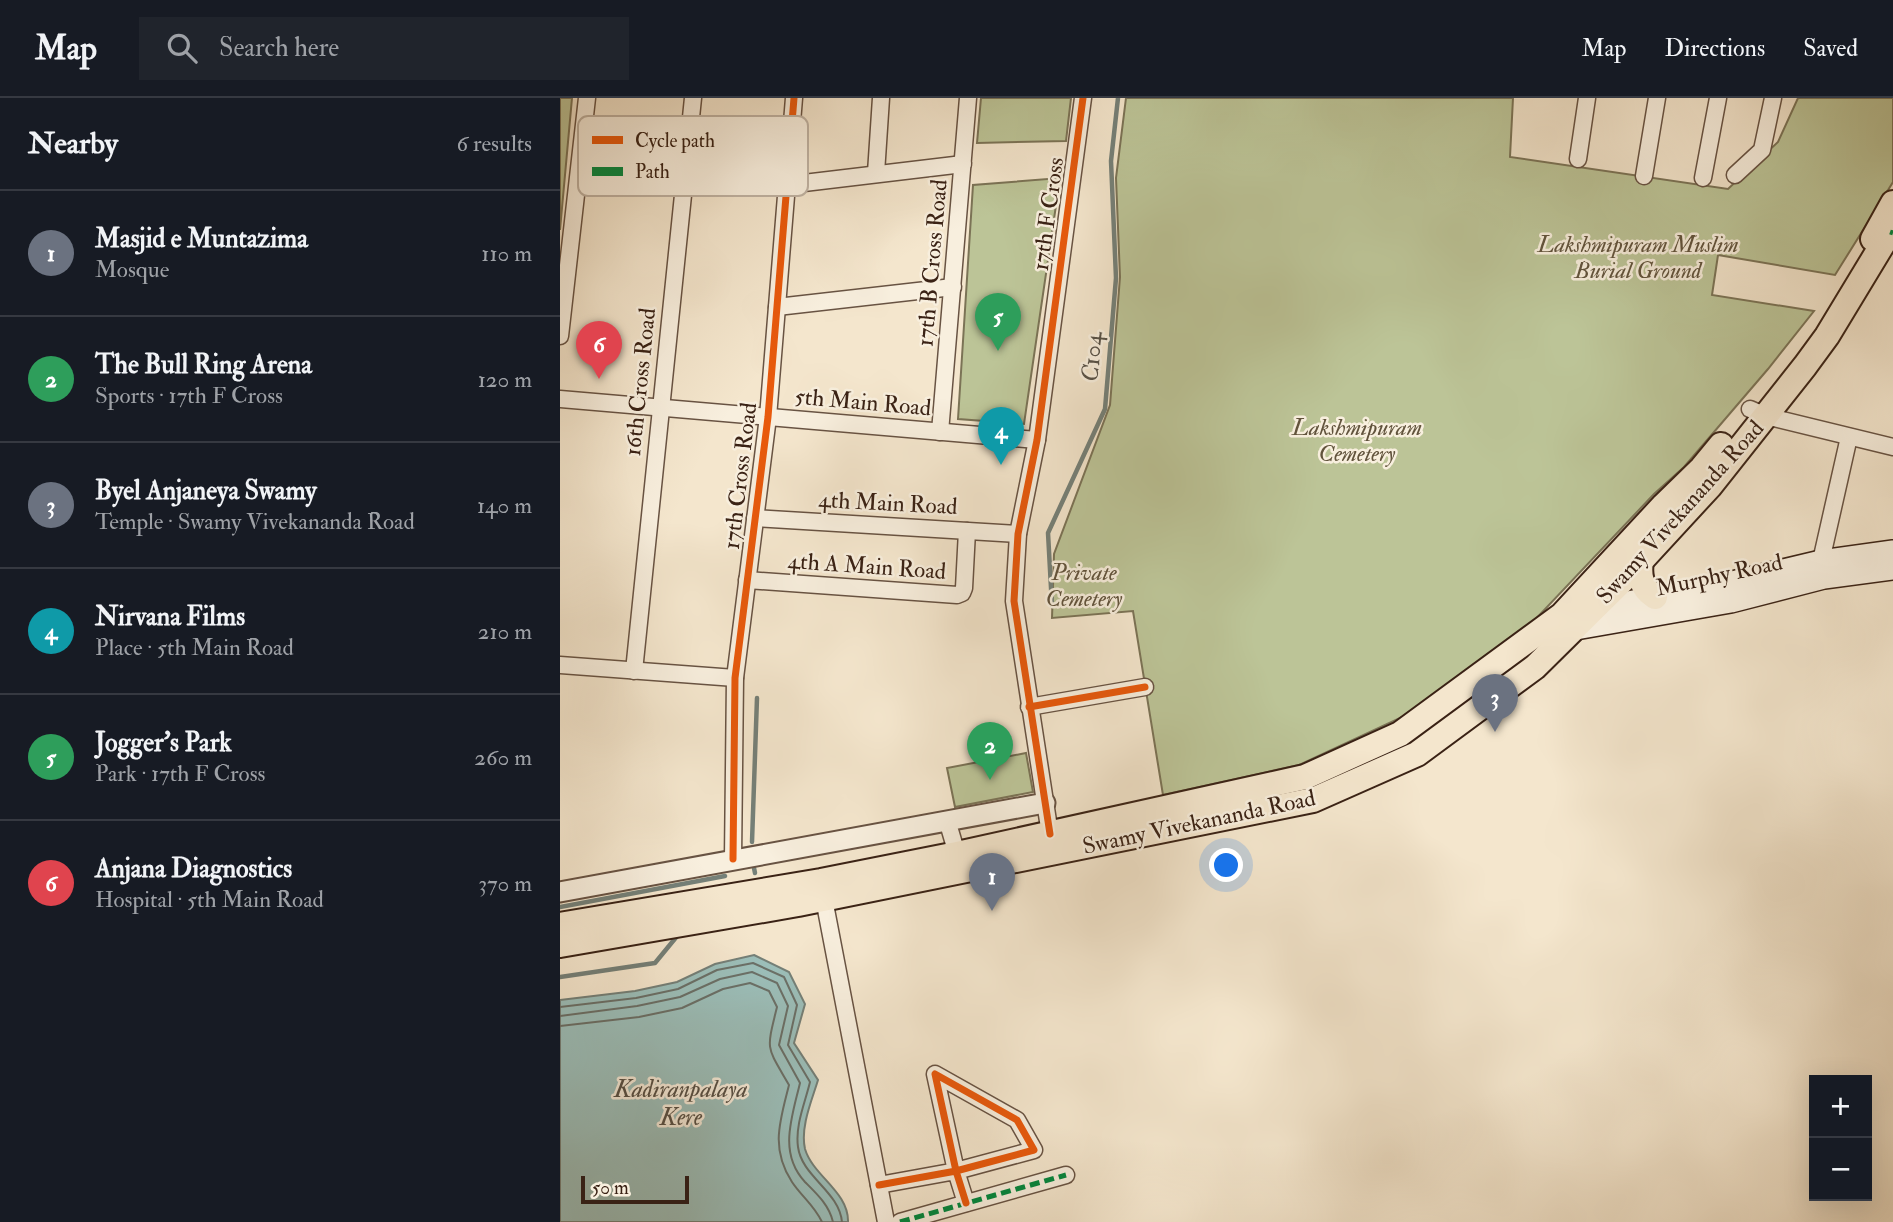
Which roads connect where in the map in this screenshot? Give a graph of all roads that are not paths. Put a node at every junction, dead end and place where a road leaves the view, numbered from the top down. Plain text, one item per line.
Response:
1 (587, 98) edge
2 (693, 98) edge
3 (794, 98) edge
4 (881, 98) edge
5 (968, 98) edge
6 (1083, 98) edge
7 (1587, 98) edge
8 (1657, 98) edge
9 (1718, 98) edge
10 (1773, 98) edge
11 (585, 116) edge
12 (691, 116) edge
13 (793, 116) edge
14 (1578, 159) dead end
15 (962, 164) junction
16 (876, 173) junction
17 (1735, 175) dead end
18 (1644, 176) dead end
19 (578, 177) edge
20 (1703, 178) dead end
21 (808, 182) edge
22 (683, 196) edge
23 (786, 196) edge
24 (1893, 203) edge
25 (1893, 227) edge
26 (953, 287) junction
27 (777, 307) junction
28 (1834, 313) junction
29 (560, 336) edge
30 (560, 399) edge
31 (660, 408) junction
32 (1758, 412) junction
33 (768, 417) junction
34 (940, 432) junction
35 (1849, 437) junction
36 (1037, 440) junction
37 (1893, 447) edge
38 (755, 518) junction
39 (967, 531) junction
40 (1018, 534) junction
41 (1893, 551) edge
42 (1641, 559) junction
43 (1821, 561) junction
44 (1893, 569) edge
45 (747, 580) junction
46 (1655, 597) junction
47 (1588, 602) junction
48 (1569, 622) junction
49 (560, 666) edge
50 (634, 671) junction
51 (735, 678) junction
52 (1145, 687) dead end
53 (1029, 707) junction
54 (1045, 803) junction
55 (947, 820) junction
56 (1049, 834) junction
57 (957, 854) junction
58 (733, 859) junction
59 (560, 891) edge
60 (824, 899) junction
61 (560, 925) edge
62 (560, 945) edge
63 (956, 1171) junction
64 (1066, 1175) dead end
65 (879, 1185) junction
66 (966, 1203) junction
67 (886, 1222) edge
68 (900, 1222) edge

1 - 11 street
2 - 12 street, 16th Cross Road
3 - 13 street, 17th Cross Road
4 - 16 street
5 - 15 street, 17th B Cross Road
6 - 36 street, 17th F Cross
7 - 14 street
8 - 18 street
9 - 20 street
10 - 17 street
15 - 16 street
15 - 26 street, 17th B Cross Road
16 - 21 street
19 - 29 street
22 - 31 street, 16th Cross Road
23 - 27 street, 17th Cross Road
24 - 28 main road, Swamy Vivekananda Road
25 - 28 main road, Swamy Vivekananda Road
26 - 27 street
26 - 34 street, 17th B Cross Road
27 - 33 street, 17th Cross Road
28 - 32 main road, Swamy Vivekananda Road
30 - 31 street, 5th Main Road
31 - 33 street, 5th Main Road
31 - 50 street, 16th Cross Road
32 - 35 street
32 - 42 main road, Swamy Vivekananda Road
32 - 47 main road, Swamy Vivekananda Road
33 - 34 street, 5th Main Road
33 - 38 street, 17th Cross Road
34 - 36 street, 5th Main Road
35 - 37 street
35 - 43 street
36 - 40 street, 17th F Cross
38 - 39 street, 4th Main Road
38 - 45 street, 17th Cross Road
39 - 40 street, 4th Main Road
39 - 45 street, 4th A Main Road
40 - 53 street, 17th F Cross
41 - 43 main road, Murphy Road
42 - 46 main road
42 - 47 main road, Swamy Vivekananda Road
43 - 46 main road, Murphy Road
44 - 48 main road, Murphy Road
45 - 51 street, 17th Cross Road
46 - 47 main road, Murphy Road
47 - 48 main road, Swamy Vivekananda Road
48 - 56 main road, Swamy Vivekananda Road
48 - 60 main road, Swamy Vivekananda Road
49 - 50 street
50 - 51 street
51 - 58 street, 17th Cross Road
52 - 53 street
53 - 54 street, 17th F Cross
54 - 55 street
54 - 56 street, 17th F Cross
55 - 57 street
55 - 58 street
56 - 57 main road, Swamy Vivekananda Road
57 - 61 main road, Swamy Vivekananda Road
58 - 59 street
60 - 62 main road, Swamy Vivekananda Road
60 - 65 street
63 - 63 street
63 - 65 street
63 - 66 street
64 - 66 street
65 - 67 street
66 - 68 street

